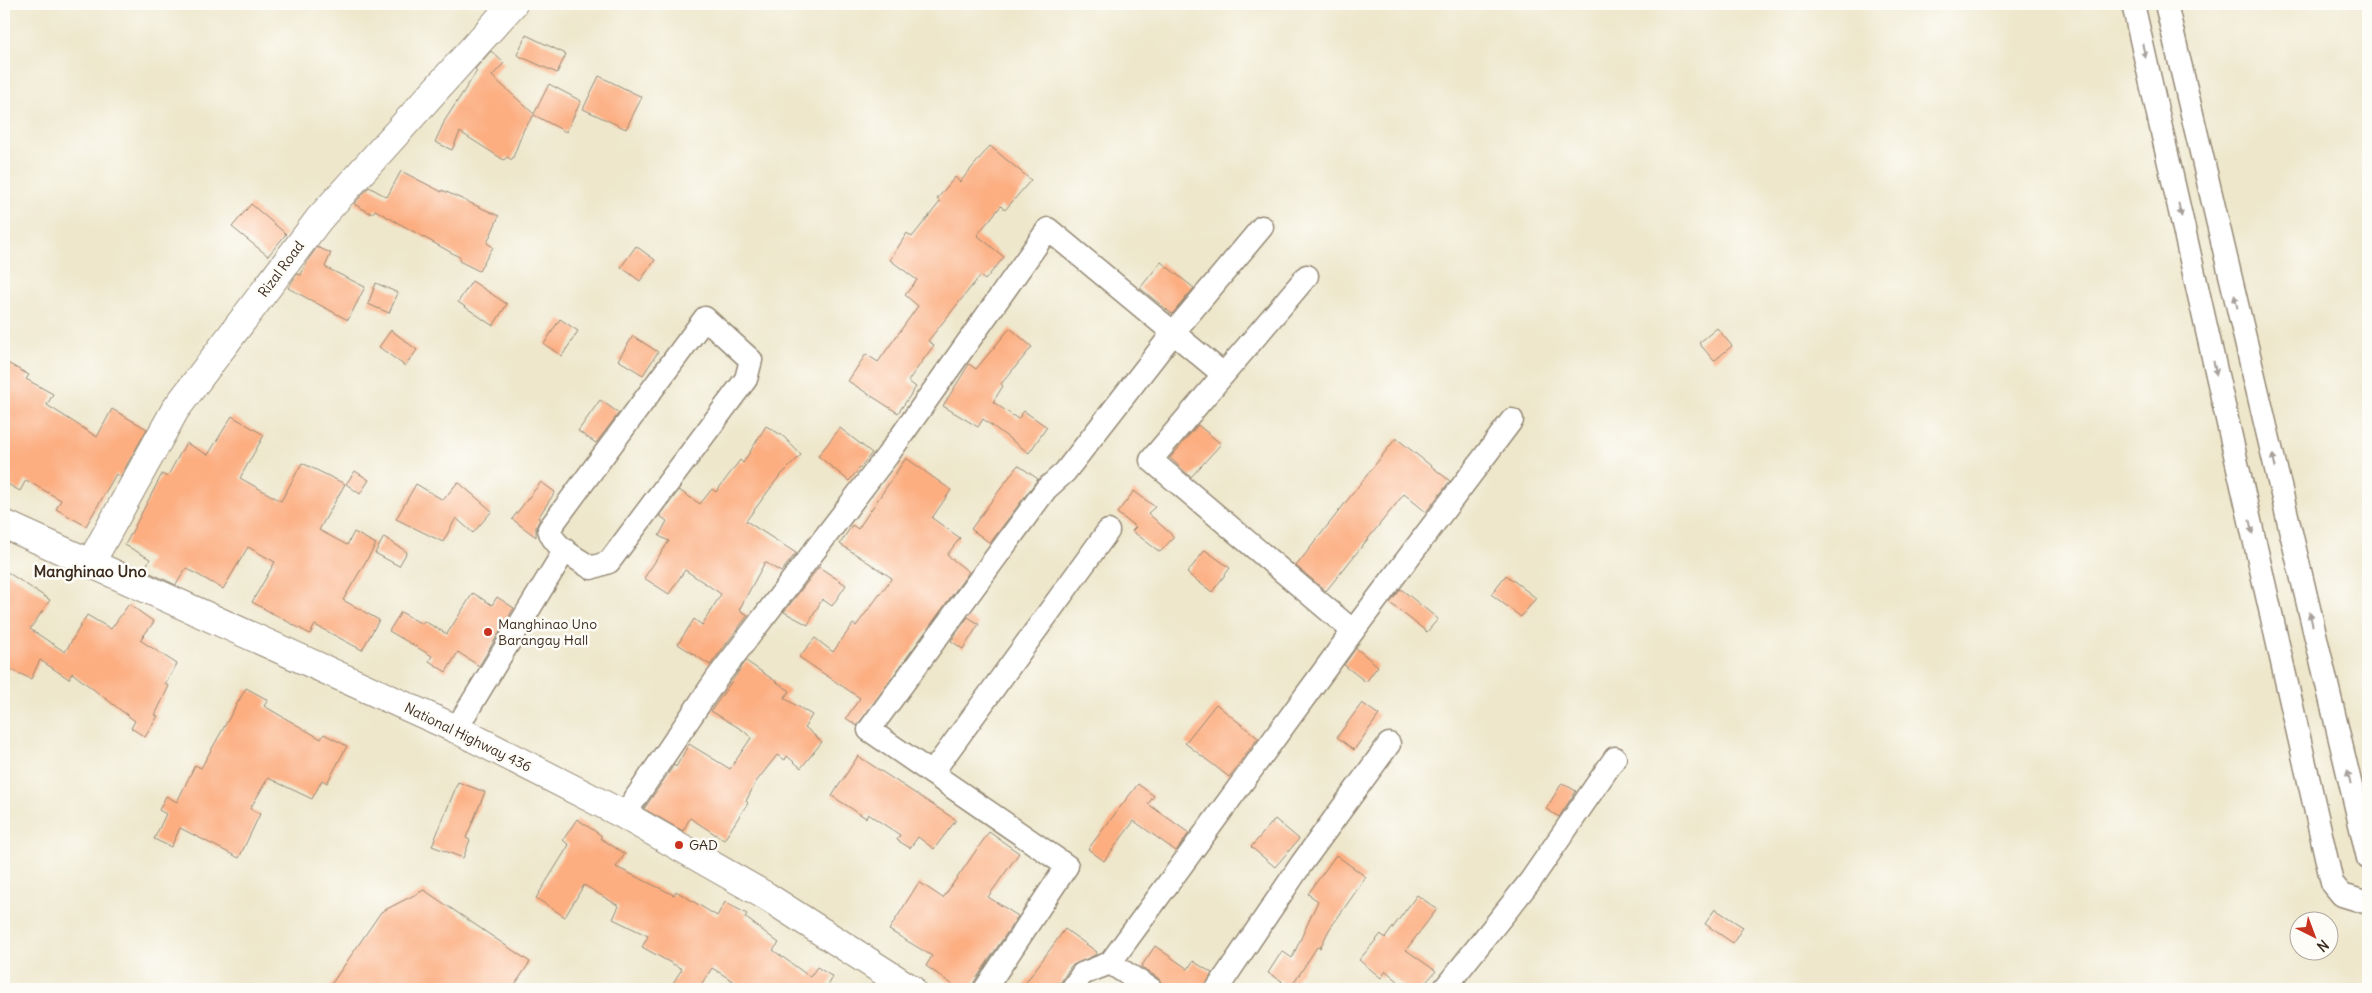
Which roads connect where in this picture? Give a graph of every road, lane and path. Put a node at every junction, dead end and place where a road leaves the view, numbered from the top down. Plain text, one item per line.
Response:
1 (513, 4) edge
2 (2133, 4) edge
3 (2166, 4) edge
4 (1262, 227) dead end
5 (1307, 276) dead end
6 (1173, 333) junction
7 (1223, 374) junction
8 (1512, 420) dead end
9 (4, 524) edge
10 (1108, 532) dead end
11 (565, 550) junction
12 (90, 564) junction
13 (1353, 631) junction
14 (456, 729) junction
15 (1389, 744) dead end
16 (1615, 758) dead end
17 (932, 774) junction
18 (624, 815) junction
19 (2368, 858) edge
20 (2368, 903) edge
21 (1110, 963) junction
22 (911, 989) edge
23 (985, 989) edge
24 (1072, 989) edge
25 (1151, 989) edge
26 (1217, 989) edge
27 (1444, 989) edge

1 - 12 main road, Rizal Road
2 -> 20 street
19 -> 3 street
4 - 6 street
5 - 7 street
6 - 7 street
6 - 17 street
6 - 18 street
7 - 13 street
8 - 13 street
9 - 12 main road, National Highway 436
10 - 17 street
11 - 11 street
11 - 14 street
12 - 14 main road, National Highway 436
13 - 21 street
14 - 18 main road, National Highway 436
15 - 26 street
16 - 27 street
17 - 23 street
18 - 22 main road, National Highway 436
21 - 24 street
21 - 25 street

